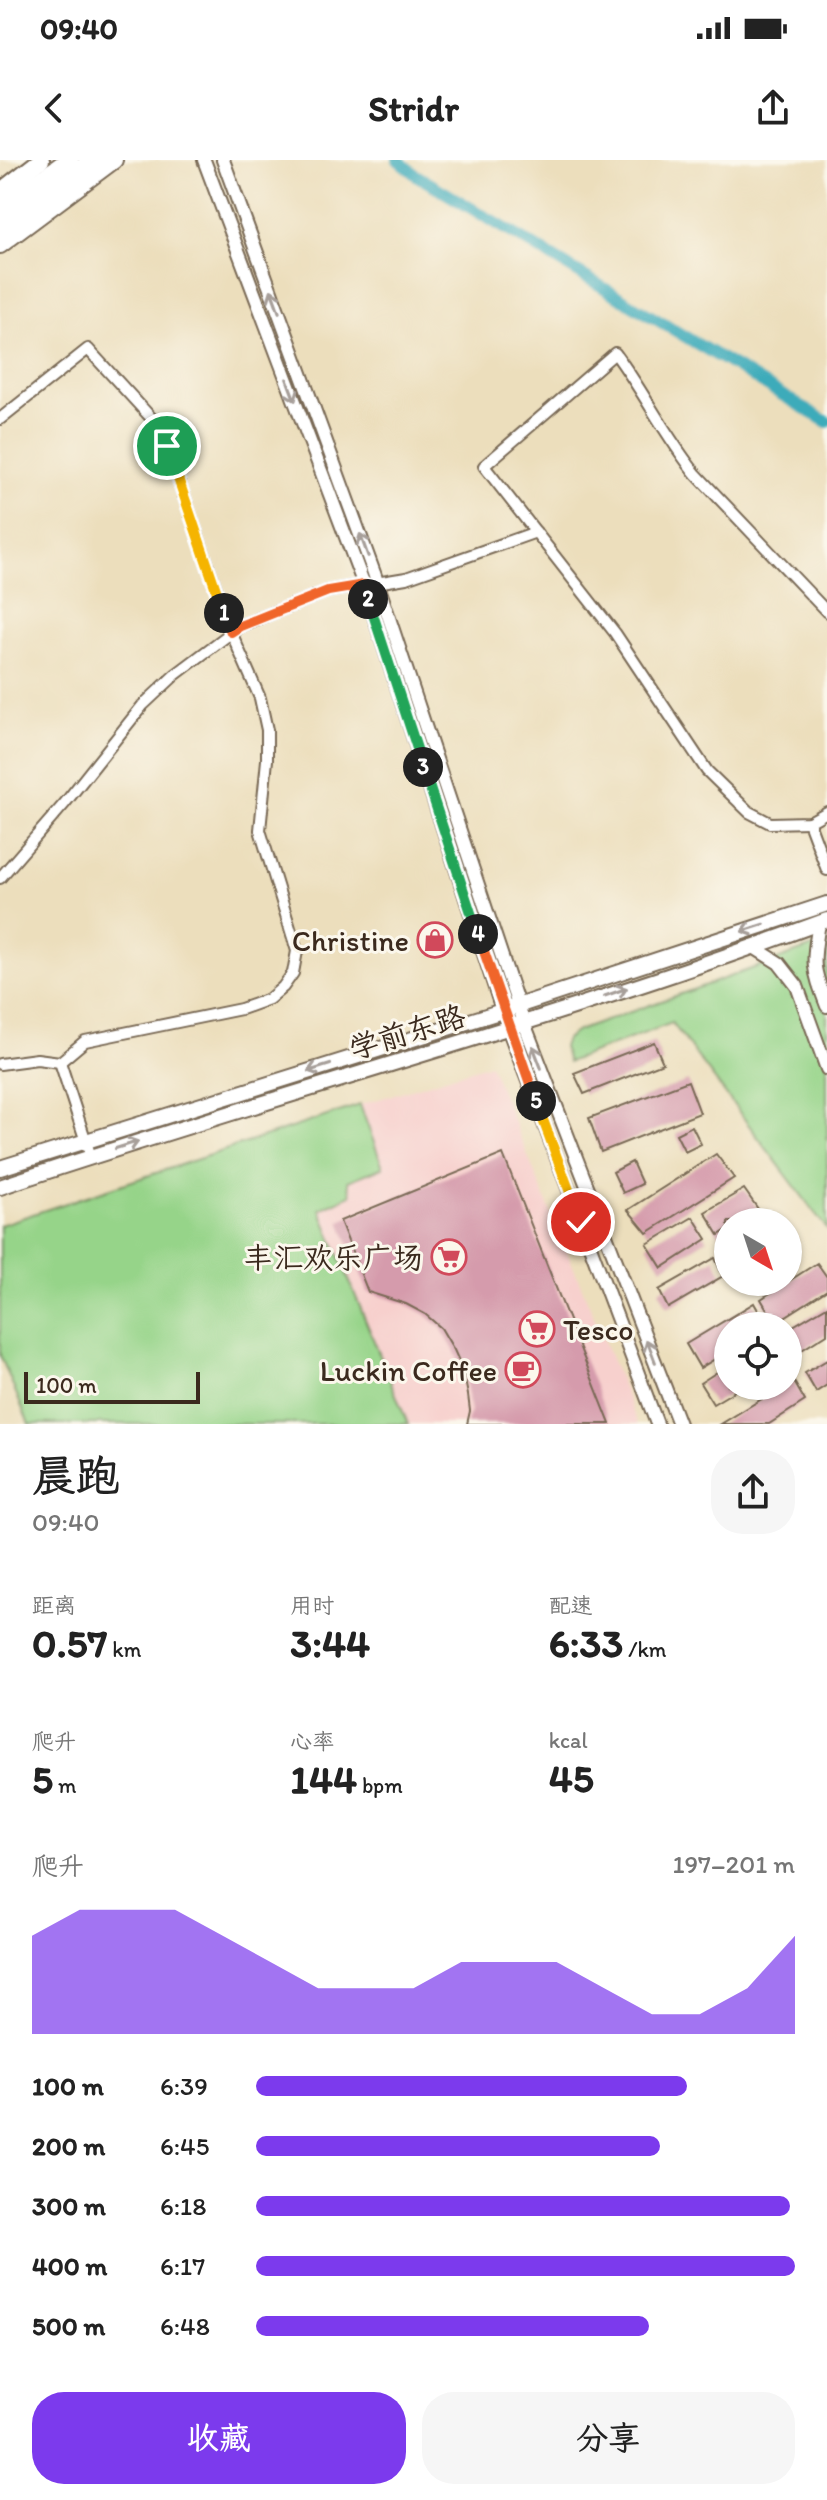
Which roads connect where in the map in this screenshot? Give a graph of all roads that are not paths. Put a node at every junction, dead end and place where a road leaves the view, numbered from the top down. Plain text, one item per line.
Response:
1 (41, 160) edge
2 (69, 160) edge
3 (93, 160) edge
4 (114, 160) edge
5 (204, 160) edge
6 (223, 160) edge
7 (0, 192) edge
8 (0, 211) edge
9 (0, 231) edge
10 (0, 245) edge
11 (0, 419) edge
12 (536, 532) junction
13 (378, 583) junction
14 (364, 585) junction
15 (827, 612) edge
16 (231, 632) junction
17 (827, 812) edge
18 (809, 822) junction
19 (827, 870) edge
20 (0, 878) edge
21 (827, 904) edge
22 (823, 922) edge
23 (752, 946) junction
24 (518, 1005) junction
25 (827, 1006) edge
26 (502, 1011) junction
27 (524, 1023) junction
28 (508, 1028) junction
29 (60, 1062) junction
30 (0, 1064) edge
31 (827, 1069) edge
32 (86, 1141) junction
33 (91, 1157) junction
34 (0, 1168) edge
35 (0, 1187) edge
36 (657, 1424) edge
37 (679, 1424) edge

1 - 7 main road
2 - 8 highway
3 - 9 highway
4 - 10 main road
5 -> 14 street
13 -> 6 street
11 - 16 street
12 - 13 street
12 - 15 street
12 - 18 street
13 - 14 street
13 - 24 street
14 - 16 street
14 - 26 street
16 - 20 street
16 - 29 street
17 - 18 street
18 - 19 street
21 -> 24 main road, 学前东路
22 - 23 main road, 学前东路
22 - 25 street
27 -> 23 main road, 学前东路
23 - 31 street
24 - 26 main road, 学前东路
24 - 27 street
26 - 28 street
26 -> 32 main road, 学前东路
27 - 28 main road, 学前东路
37 -> 27 street
33 -> 28 main road, 学前东路
28 - 36 street
29 - 30 street
29 - 32 street
32 - 33 street
32 - 34 main road, 学前东路
33 - 35 main road, 学前东路

